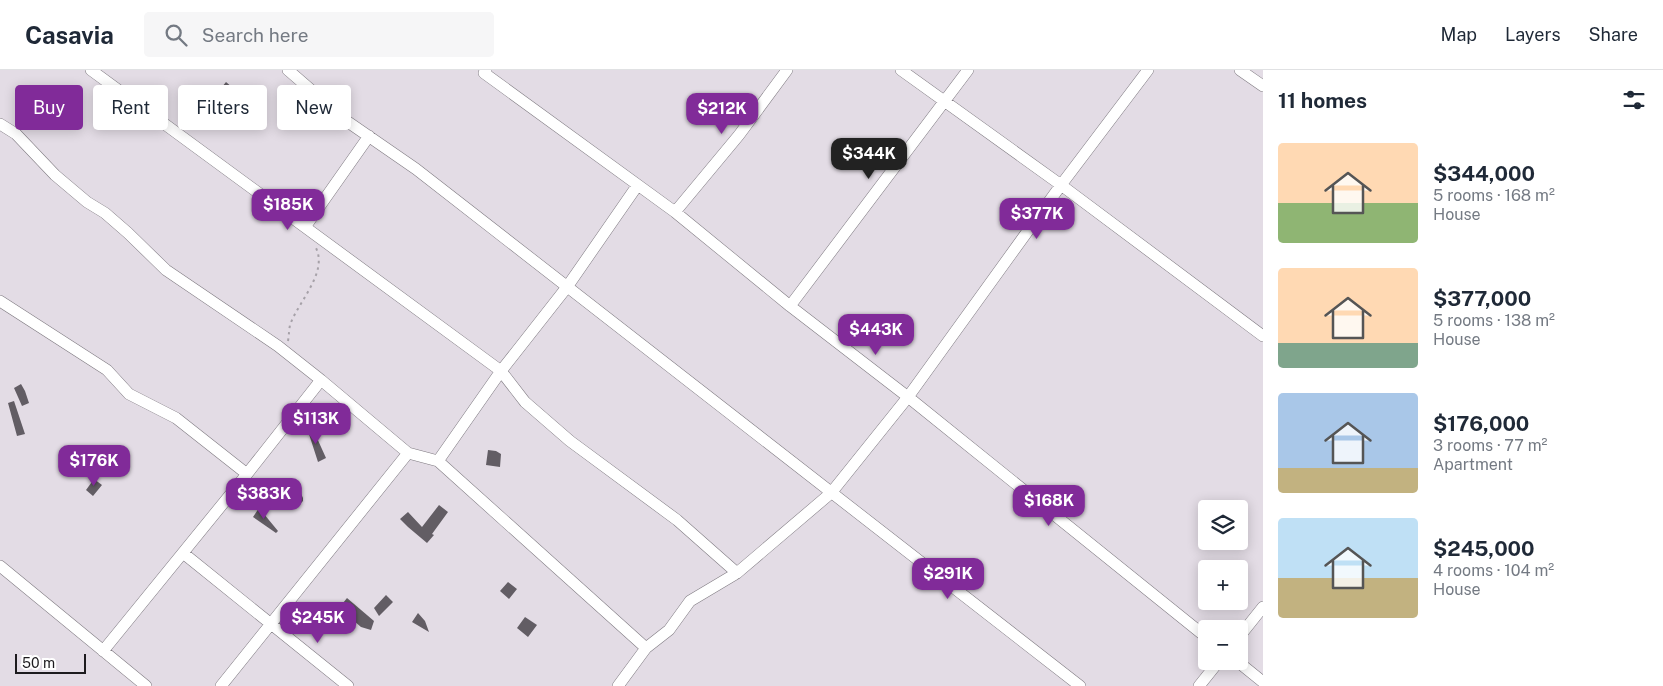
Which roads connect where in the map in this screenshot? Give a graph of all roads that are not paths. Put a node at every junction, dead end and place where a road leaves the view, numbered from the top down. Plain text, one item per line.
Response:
1 (92, 70) edge
2 (288, 70) edge
3 (486, 70) edge
4 (787, 70) edge
5 (901, 70) edge
6 (968, 70) edge
7 (1148, 70) edge
8 (1240, 70) edge
9 (1263, 86) edge
10 (945, 101) junction
11 (0, 124) edge
12 (369, 136) junction
13 (1061, 185) junction
14 (637, 186) junction
15 (674, 212) junction
16 (305, 227) junction
17 (567, 287) junction
18 (0, 300) edge
19 (790, 306) junction
20 (1263, 336) edge
21 (500, 371) junction
22 (321, 380) junction
23 (908, 397) junction
24 (408, 453) junction
25 (438, 461) junction
26 (248, 474) junction
27 (832, 493) junction
28 (183, 553) junction
29 (0, 566) edge
30 (737, 573) junction
31 (1263, 607) edge
32 (271, 623) junction
33 (1248, 626) edge
34 (1198, 630) edge
35 (646, 648) junction
36 (103, 651) junction
37 (1212, 670) edge
38 (1248, 670) edge
39 (1263, 682) edge
40 (146, 686) edge
41 (221, 686) edge
42 (348, 686) edge
43 (618, 686) edge
44 (1080, 686) edge
45 (1200, 686) edge

1 - 16 street
2 - 12 street
3 - 14 street
4 - 15 street
5 - 10 street
6 - 10 street
7 - 13 street
8 - 9 street
10 - 13 street
10 - 19 street
11 - 22 street
12 - 16 street
12 - 17 street
13 - 20 street
13 - 23 street
14 - 15 street
14 - 17 street
15 - 19 street
16 - 21 street
17 - 21 street
17 - 27 street
18 - 26 street
19 - 23 street
21 - 25 street
21 - 30 street
22 - 24 street
22 - 26 street
23 - 27 street
23 - 34 street
24 - 25 street
24 - 32 street
25 - 35 street
26 - 28 street
27 - 30 street
27 - 44 street
28 - 32 street
28 - 36 street
29 - 36 street
30 - 35 street
31 - 33 street
32 - 41 street
32 - 42 street
35 - 43 street
36 - 40 street
37 - 45 street
38 - 39 street

